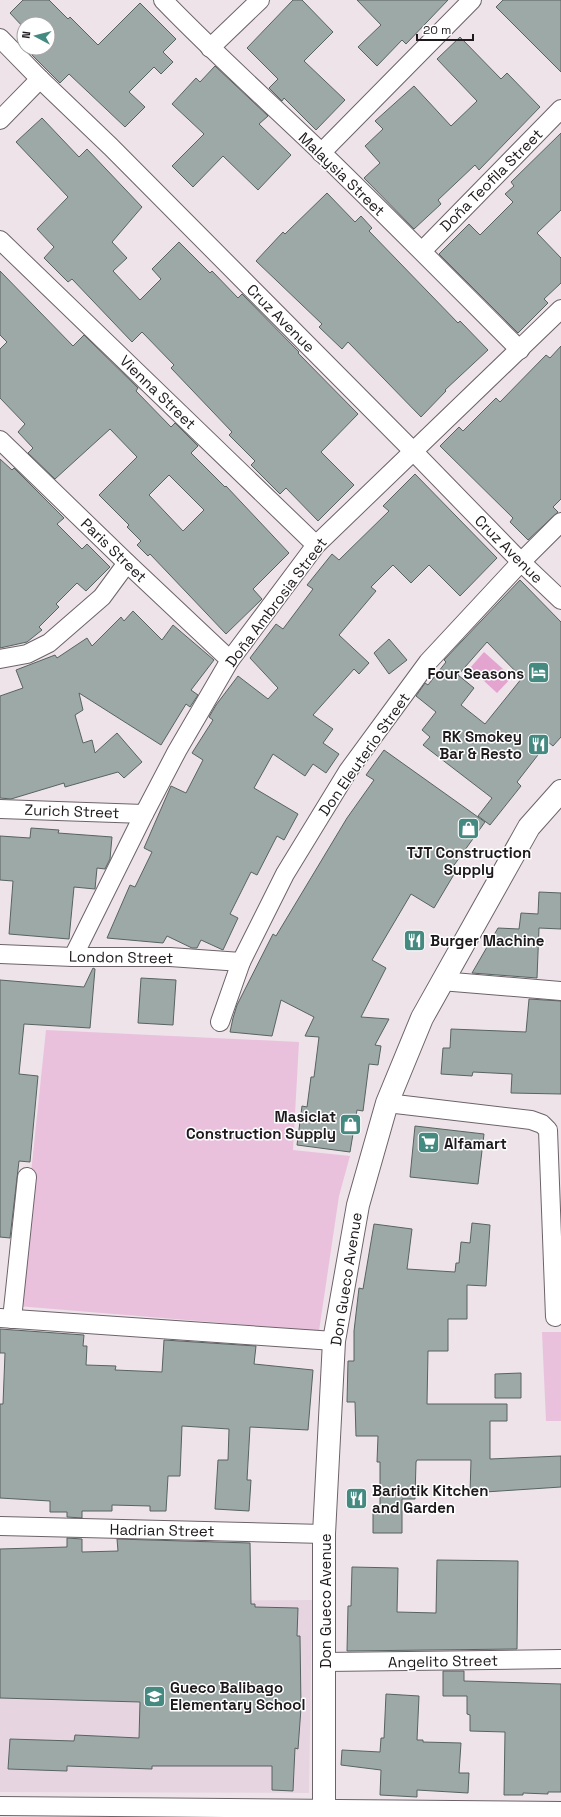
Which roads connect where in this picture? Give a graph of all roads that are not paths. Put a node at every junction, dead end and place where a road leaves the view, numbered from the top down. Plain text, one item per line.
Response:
1 (162, 0) edge
2 (260, 0) edge
3 (472, 0) edge
4 (0, 38) edge
5 (210, 48) junction
6 (40, 79) junction
7 (561, 109) edge
8 (0, 120) edge
9 (321, 153) junction
10 (0, 240) edge
11 (422, 251) junction
12 (561, 309) edge
13 (520, 350) junction
14 (0, 440) edge
15 (413, 451) junction
16 (561, 522) edge
17 (316, 545) junction
18 (521, 562) junction
19 (127, 563) junction
20 (561, 600) edge
21 (0, 659) edge
22 (230, 660) junction
23 (561, 791) edge
24 (0, 809) edge
25 (144, 814) junction
26 (0, 954) edge
27 (74, 957) junction
28 (241, 962) junction
29 (442, 981) junction
30 (561, 991) edge
31 (220, 1022) dead end
32 (387, 1103) junction
33 (27, 1177) dead end
34 (555, 1317) dead end
35 (6, 1319) edge
36 (334, 1341) junction
37 (0, 1526) edge
38 (324, 1534) junction
39 (561, 1660) edge
40 (325, 1662) junction
41 (0, 1806) edge
42 (561, 1811) edge
43 (324, 1813) edge

1 - 5 street, Malaysia Street
2 - 5 street
3 - 9 street
4 - 6 street, Cruz Avenue
5 - 9 street, Malaysia Street
6 - 8 street
6 - 15 street, Cruz Avenue
7 - 11 street, Doña Teofila Street
9 - 11 street, Malaysia Street
10 - 17 street, Vienna Street
11 - 13 street, Malaysia Street
12 - 13 street, Doña Ambrosia Street
13 - 15 street, Doña Ambrosia Street
14 - 19 street, Paris Street
15 - 17 street, Doña Ambrosia Street
15 - 18 street, Cruz Avenue
16 - 18 street, Don Eleuterio Street
17 - 22 street, Doña Ambrosia Street
18 - 20 street, Cruz Avenue
18 - 28 street, Don Eleuterio Street
19 - 21 street
19 - 22 street, Paris Street
22 - 25 street, Doña Ambrosia Street
23 - 29 main road, Don Gueco Avenue
24 - 25 street, Zurich Street
25 - 27 street, Doña Ambrosia Street
26 - 27 street, London Street
27 - 28 street, London Street
28 - 31 street, Don Eleuterio Street
29 - 30 street
29 - 32 main road, Don Gueco Avenue
32 - 34 street
32 - 36 main road, Don Gueco Avenue
33 - 35 street
35 - 36 street
36 - 38 main road, Don Gueco Avenue
37 - 38 street, Hadrian Street
38 - 40 main road, Don Gueco Avenue
39 - 40 street, Angelito Street
40 - 43 main road, Don Gueco Avenue
41 - 43 street
42 - 43 street

